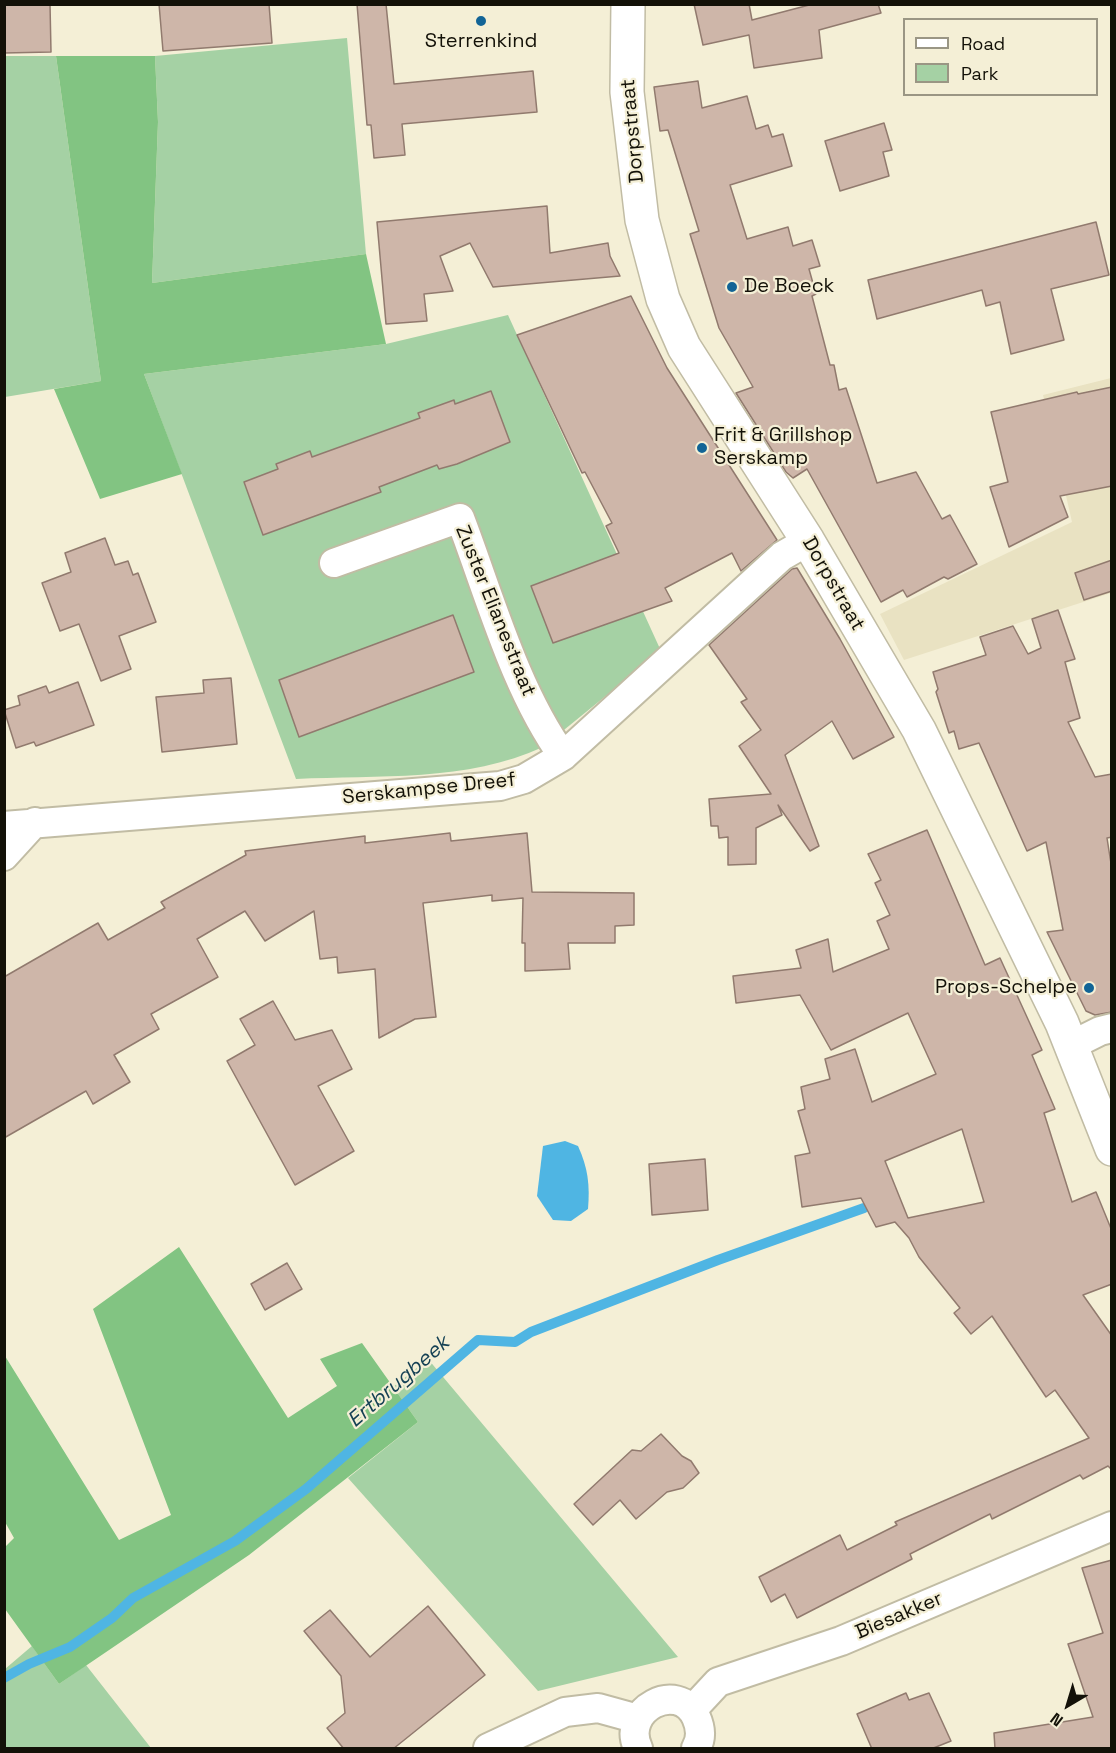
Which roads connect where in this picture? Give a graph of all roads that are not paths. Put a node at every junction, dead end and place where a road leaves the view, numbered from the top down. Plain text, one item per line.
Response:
1 (628, 4) edge
2 (808, 541) junction
3 (334, 563) dead end
4 (563, 756) junction
5 (35, 822) junction
6 (4, 826) edge
7 (4, 856) edge
8 (1112, 1028) edge
9 (1072, 1045) junction
10 (1112, 1149) edge
11 (1112, 1526) edge
12 (692, 1710) junction
13 (638, 1719) junction
14 (637, 1748) edge
15 (488, 1749) edge
16 (696, 1749) edge

1 - 2 street, Dorpstraat
2 - 4 street, Serskampse Dreef
2 - 9 street, Dorpstraat
3 - 4 street, Zuster Elianestraat
4 - 5 street, Serskampse Dreef
5 - 6 street, Serskampse Dreef
5 - 7 street
8 - 9 street
9 - 10 street, Dorpstraat
11 - 12 street, Biesakker
12 - 13 street
12 - 16 street
13 - 14 street
13 - 15 street

